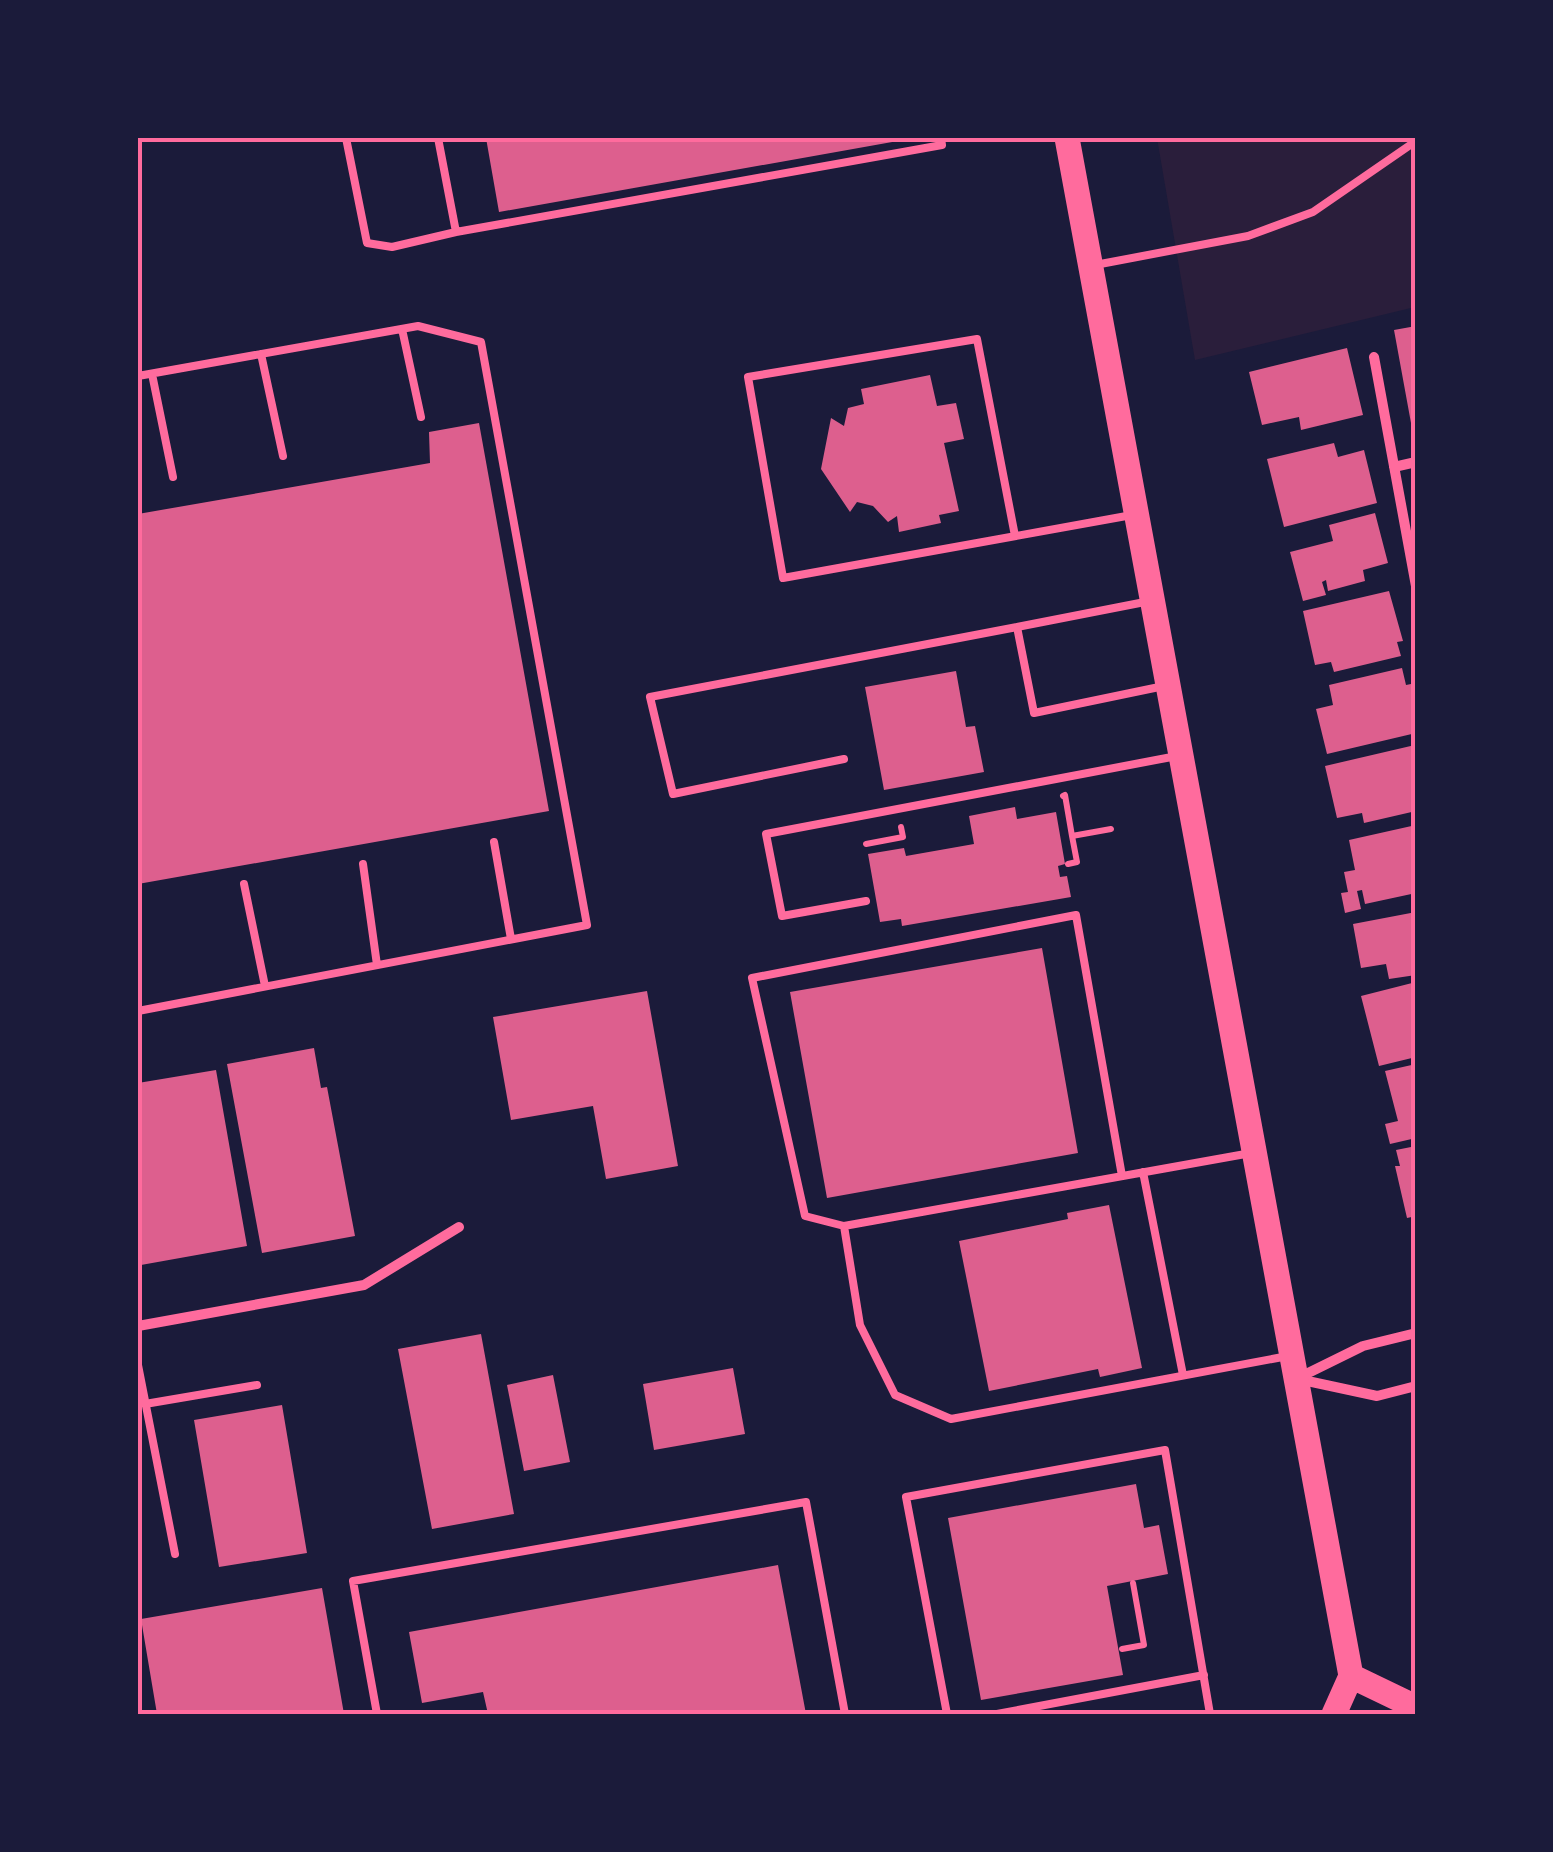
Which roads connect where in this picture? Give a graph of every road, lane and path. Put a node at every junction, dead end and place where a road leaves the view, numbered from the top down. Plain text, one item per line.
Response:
1 (346, 138) edge
2 (438, 138) edge
3 (941, 138) edge
4 (1067, 138) edge
5 (1416, 141) edge
6 (456, 232) junction
7 (1090, 266) junction
8 (402, 329) junction
9 (261, 354) junction
10 (1374, 357) dead end
11 (152, 374) junction
12 (138, 376) edge
13 (421, 417) dead end
14 (282, 456) dead end
15 (1416, 462) edge
16 (1394, 467) junction
17 (173, 477) dead end
18 (1136, 514) junction
19 (1015, 536) junction
20 (1416, 586) edge
21 (1153, 600) junction
22 (1017, 627) junction
23 (1168, 686) junction
24 (1181, 755) junction
25 (844, 758) dead end
26 (1111, 829) dead end
27 (494, 842) dead end
28 (363, 864) dead end
29 (1068, 864) dead end
30 (244, 884) dead end
31 (866, 901) dead end
32 (511, 939) junction
33 (377, 965) junction
34 (265, 986) junction
35 (138, 1010) edge
36 (1254, 1153) junction
37 (1144, 1172) junction
38 (1122, 1176) junction
39 (844, 1226) junction
40 (459, 1227) dead end
41 (138, 1326) edge
42 (1416, 1333) edge
43 (138, 1365) edge
44 (1294, 1367) junction
45 (1183, 1376) junction
46 (256, 1386) dead end
47 (1416, 1386) edge
48 (145, 1404) junction
49 (175, 1554) dead end
50 (1133, 1583) dead end
51 (1122, 1649) dead end
52 (1204, 1675) junction
53 (1351, 1676) junction
54 (377, 1714) edge
55 (845, 1714) edge
56 (946, 1714) edge
57 (997, 1714) edge
58 (1210, 1714) edge
59 (1334, 1714) edge
60 (1407, 1714) edge

1 - 6 lane
2 - 6 lane
3 - 6 lane
4 - 7 main road
5 - 7 lane
7 - 18 main road
8 - 9 lane
8 - 13 lane
8 - 32 lane
9 - 11 lane
9 - 14 lane
10 - 16 street
11 - 12 lane
11 - 17 lane
15 - 16 street
16 - 20 street
18 - 19 lane
18 - 21 main road
19 - 19 lane
21 - 22 lane
21 - 23 main road
22 - 23 lane
22 - 25 lane
23 - 24 main road
24 - 31 lane
24 - 36 main road
26 - 29 path
27 - 32 lane
28 - 33 lane
30 - 34 lane
32 - 33 lane
33 - 34 lane
34 - 35 lane
36 - 37 lane
36 - 44 main road
37 - 38 lane
37 - 45 lane
38 - 39 lane
38 - 39 lane
39 - 45 lane
40 - 41 street
42 - 44 street
43 - 48 lane
44 - 45 lane
44 - 47 street
44 - 53 main road
46 - 48 lane
48 - 49 lane
50 - 51 path
52 - 56 lane
52 - 57 lane
52 - 58 lane
53 - 59 main road
53 - 60 main road
54 - 55 lane

